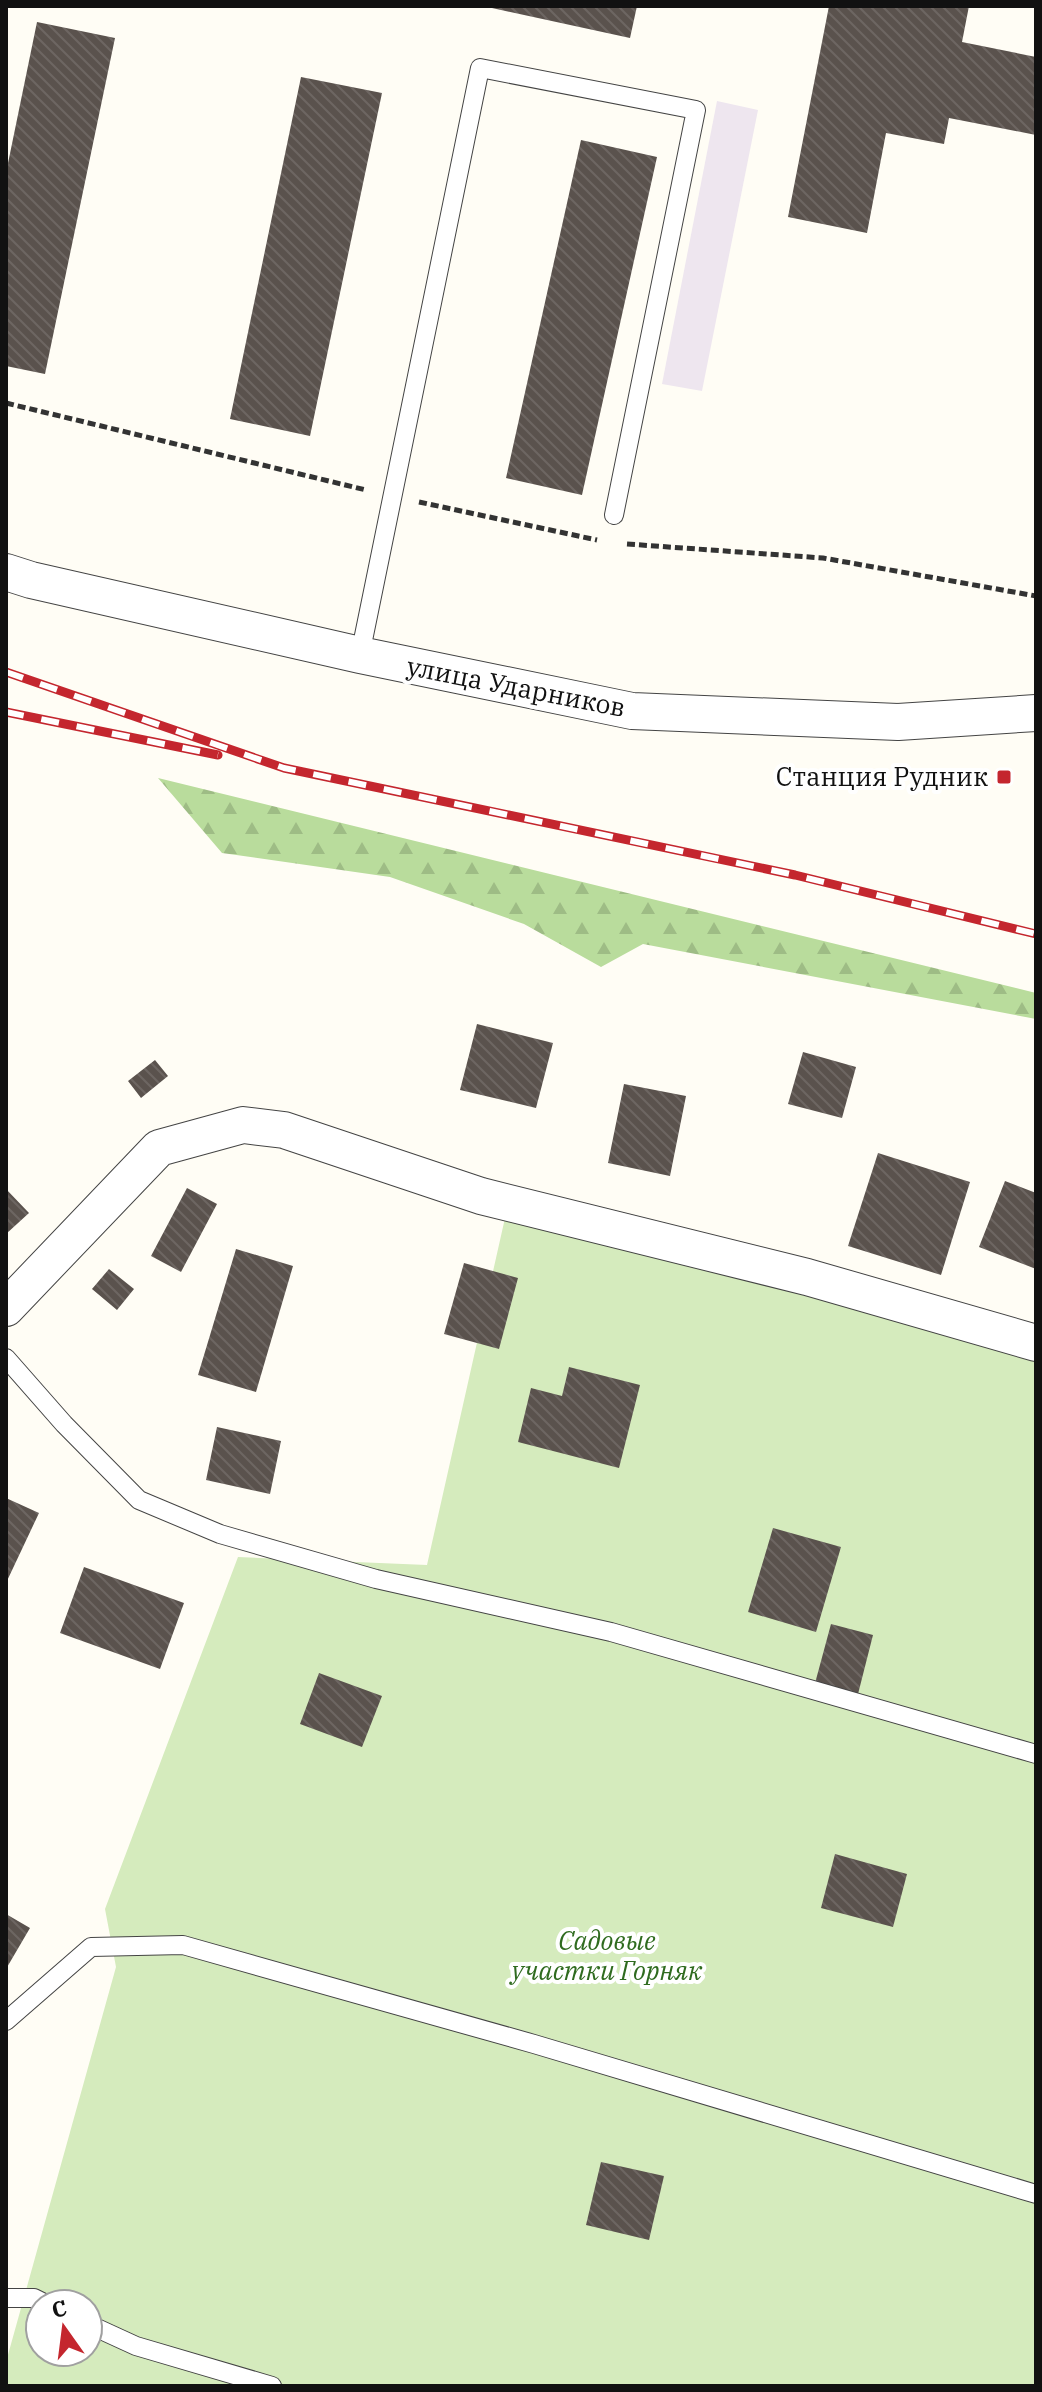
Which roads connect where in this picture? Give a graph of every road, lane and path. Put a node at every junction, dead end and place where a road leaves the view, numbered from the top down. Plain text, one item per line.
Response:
1 (6, 403) edge
2 (393, 497) junction
3 (614, 515) dead end
4 (600, 540) dead end
5 (614, 543) dead end
6 (6, 572) edge
7 (1036, 596) edge
8 (360, 655) junction
9 (1036, 713) edge
10 (6, 1308) edge
11 (1036, 1343) edge
12 (6, 1358) edge
13 (1036, 1754) edge
14 (6, 2021) edge
15 (1036, 2194) edge
16 (104, 2331) edge
17 (272, 2386) edge

1 - 2 path
2 - 3 lane
2 - 4 path
2 - 8 lane
5 - 7 path
6 - 8 street, улица Ударников
8 - 9 street, улица Ударников
10 - 11 street
12 - 13 lane
14 - 15 lane
16 - 17 lane

